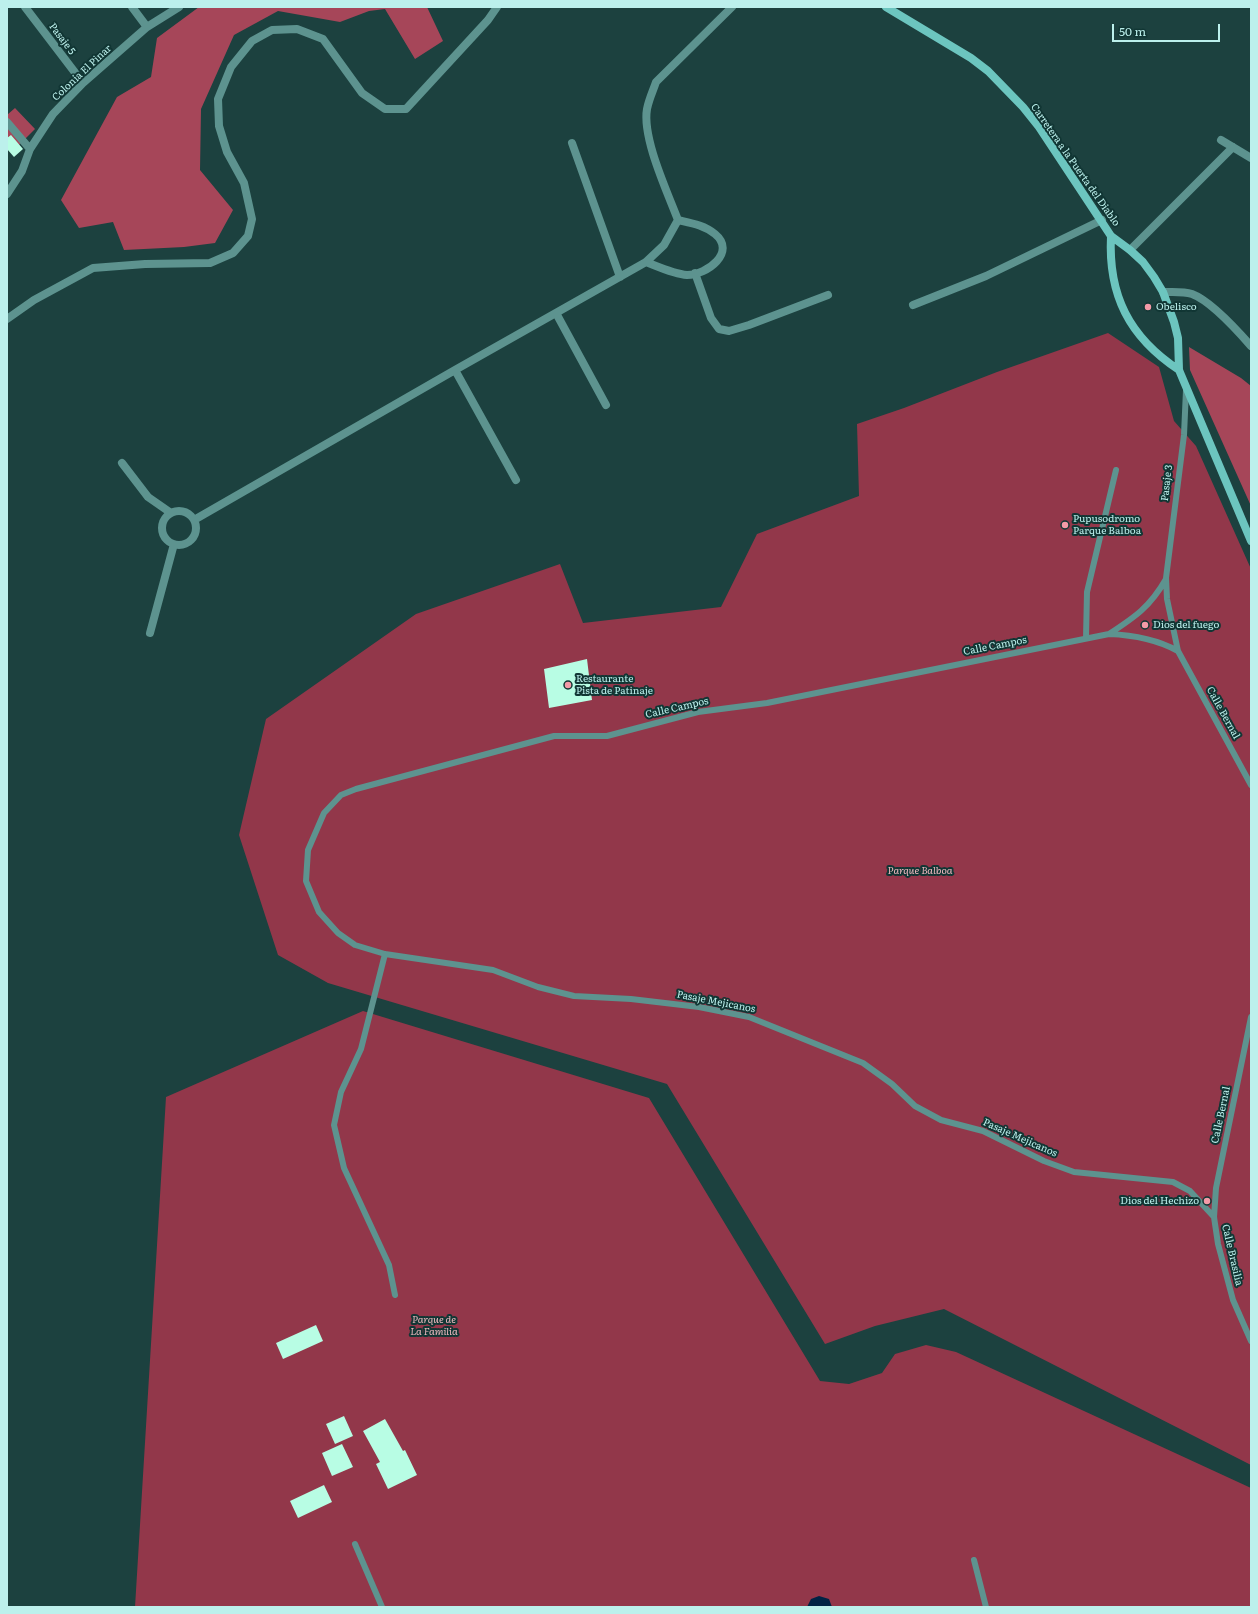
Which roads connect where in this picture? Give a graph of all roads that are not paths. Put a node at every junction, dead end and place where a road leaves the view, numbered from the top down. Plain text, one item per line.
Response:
1 (25, 7) edge
2 (132, 7) edge
3 (180, 7) edge
4 (498, 7) edge
5 (732, 7) edge
6 (886, 7) edge
7 (147, 28) junction
8 (83, 83) junction
9 (7, 122) edge
10 (10, 132) edge
11 (1221, 140) dead end
12 (572, 143) dead end
13 (1233, 147) junction
14 (30, 149) junction
15 (1251, 158) edge
16 (7, 194) edge
17 (678, 220) junction
18 (1102, 220) junction
19 (1112, 236) junction
20 (1130, 250) junction
21 (646, 262) junction
22 (695, 274) junction
23 (620, 277) junction
24 (1163, 292) junction
25 (828, 295) dead end
26 (913, 305) dead end
27 (556, 313) junction
28 (7, 319) edge
29 (1251, 346) edge
30 (455, 370) junction
31 (1179, 370) junction
32 (1186, 390) junction
33 (606, 405) dead end
34 (122, 463) dead end
35 (1116, 470) dead end
36 (516, 480) dead end
37 (171, 513) junction
38 (194, 520) junction
39 (1251, 540) edge
40 (174, 544) junction
41 (1166, 578) junction
42 (150, 633) dead end
43 (1109, 634) junction
44 (1086, 638) junction
45 (1178, 651) junction
46 (1251, 785) edge
47 (308, 850) joint
48 (385, 954) junction
49 (1251, 1017) edge
50 (1214, 1217) junction
51 (396, 1295) dead end
52 (1251, 1341) edge
53 (355, 1544) dead end
54 (974, 1560) dead end
55 (382, 1607) edge
56 (986, 1607) edge

1 - 8 street, Pasaje 5
2 - 7 street
3 - 7 street, Colonia El Pinar
4 - 28 street
5 - 17 street
6 - 18 main road, Carretera a la Puerta del Diablo
7 - 8 street, Colonia El Pinar
8 - 14 street, Colonia El Pinar
9 - 10 street
10 - 14 street
11 - 13 street
12 - 23 street
13 - 15 street
13 - 20 street
14 - 16 street, Colonia El Pinar
17 - 21 street
17 - 22 street
18 - 19 main road, Carretera a la Puerta del Diablo
18 - 26 street
19 - 20 main road, Carretera a la Puerta del Diablo
19 - 31 main road, Carretera a la Puerta del Diablo
20 - 24 main road, Carretera a la Puerta del Diablo
21 - 22 street
21 - 23 street
22 - 25 street
23 - 27 street
24 - 29 street
24 - 31 main road, Carretera a la Puerta del Diablo
27 - 30 street
27 - 33 street
30 - 36 street
30 - 38 street
31 - 32 main road, Carretera a la Puerta del Diablo
32 - 39 main road, Carretera a la Puerta del Diablo
32 - 41 lane, Pasaje 3
34 - 37 street
35 - 44 lane
37 - 38 street
37 - 40 street
38 - 40 street
40 - 42 street
41 - 43 lane
41 - 45 lane, Calle Bernal
43 - 44 lane, Calle Campos
43 - 45 lane
44 - 47 lane, Calle Campos
45 - 46 lane, Calle Bernal
47 - 48 lane, Pasaje Mejicanos
48 - 50 lane, Pasaje Mejicanos
48 - 51 lane
49 - 50 lane, Calle Bernal
50 - 52 lane, Calle Brasilia
53 - 55 lane
54 - 56 lane

